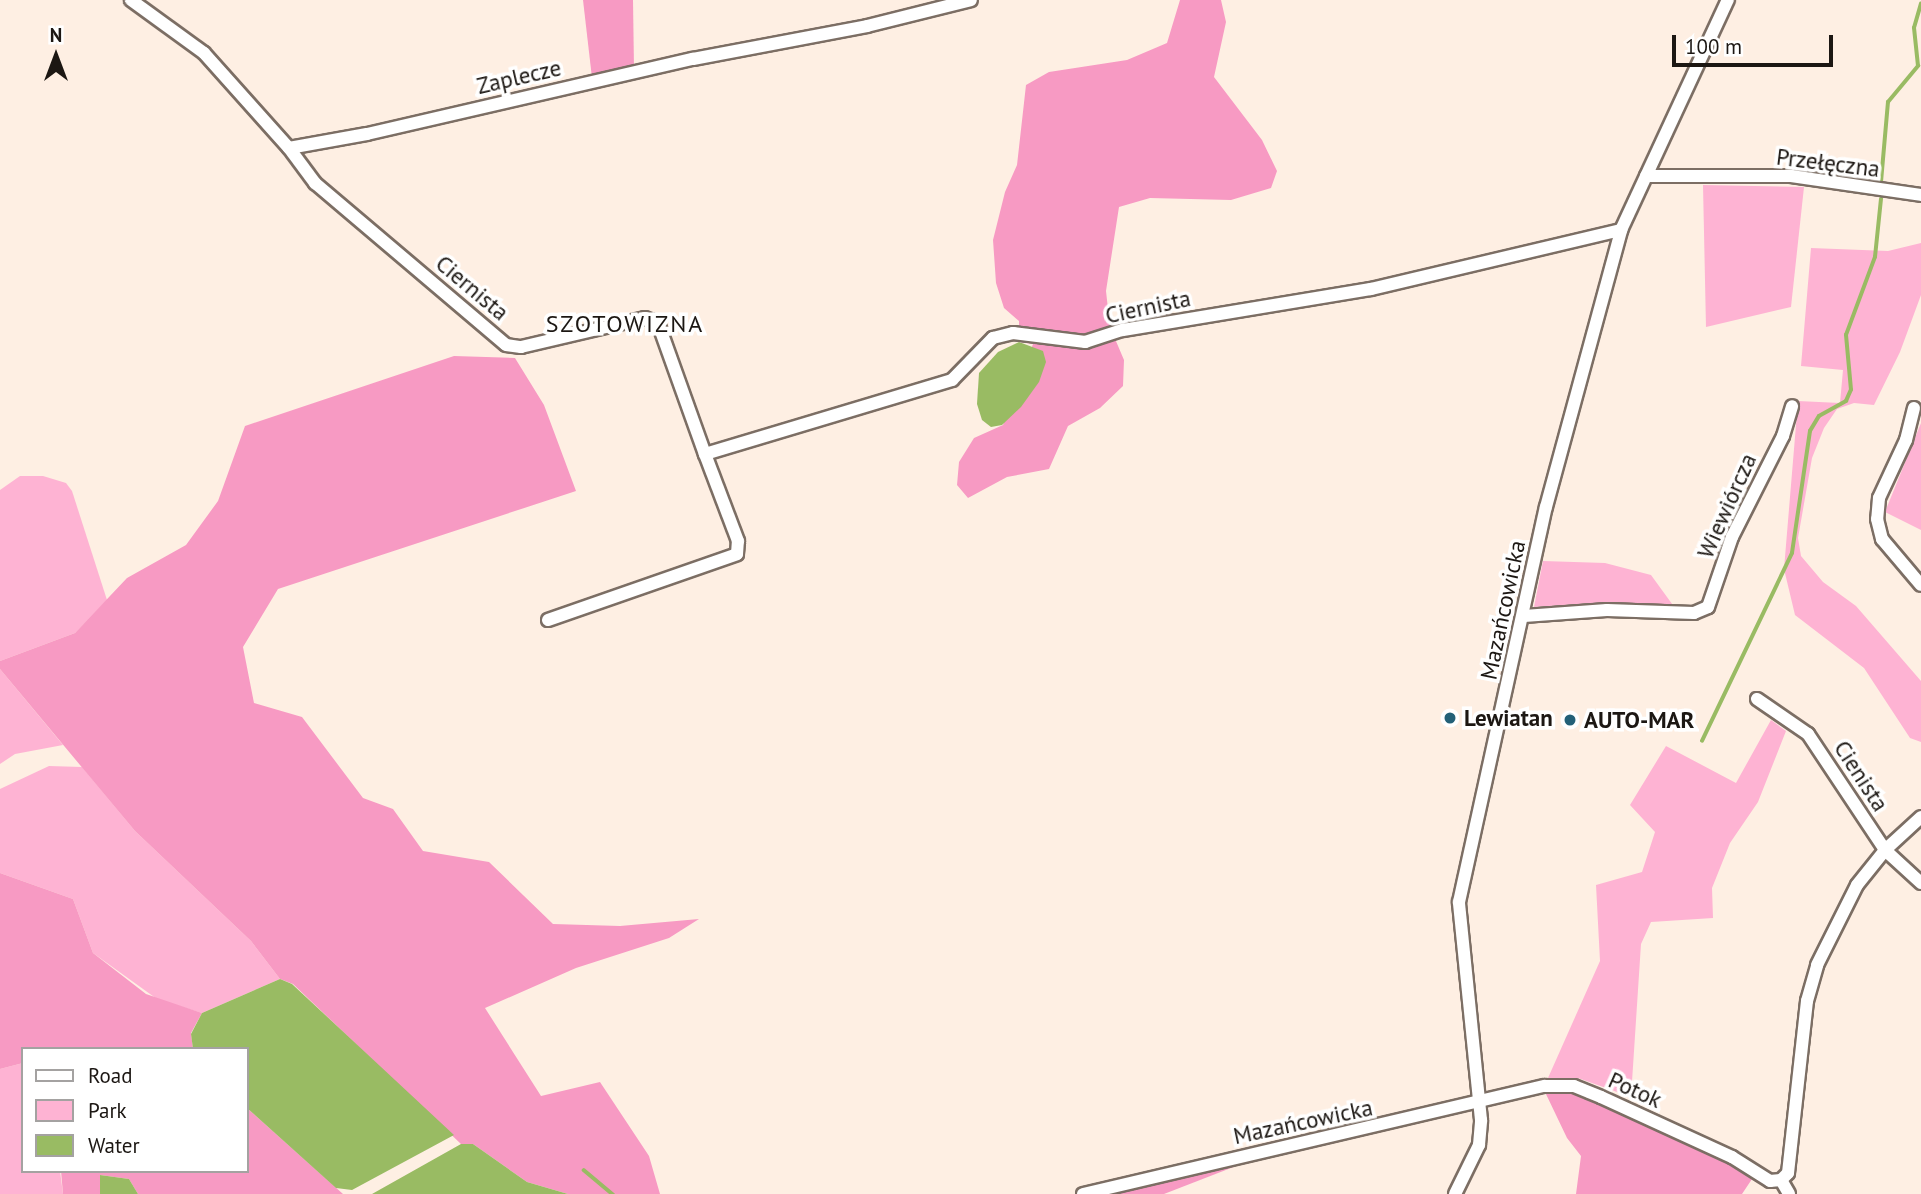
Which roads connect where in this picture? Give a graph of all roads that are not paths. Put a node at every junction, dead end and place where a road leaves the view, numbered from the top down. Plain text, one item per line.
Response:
1 (131, 0) edge
2 (971, 0) edge
3 (1728, 0) edge
4 (289, 148) junction
5 (1646, 176) junction
6 (1921, 195) edge
7 (1621, 230) junction
8 (1792, 406) dead end
9 (1914, 408) dead end
10 (705, 454) junction
11 (1921, 585) edge
12 (1524, 616) junction
13 (548, 620) dead end
14 (1758, 699) dead end
15 (1921, 817) edge
16 (1885, 850) junction
17 (1921, 883) edge
18 (1480, 1101) junction
19 (1781, 1180) junction
20 (1083, 1194) edge
21 (1455, 1194) edge
22 (1789, 1194) edge

1 - 4 street
2 - 4 street, Zaplecze
3 - 5 street, Mazańcowicka
4 - 10 street, Ciernista
5 - 6 street, Przełęczna
5 - 7 street, Mazańcowicka
7 - 10 street, Ciernista
7 - 12 street, Mazańcowicka
8 - 12 street, Wiewiórcza
9 - 11 street
10 - 13 street, Ciernista
12 - 18 street, Mazańcowicka
14 - 16 street, Cienista
15 - 16 street
16 - 17 street, Cienista
16 - 19 street
18 - 19 street, Potok
18 - 20 street, Mazańcowicka
18 - 21 street
19 - 22 street

